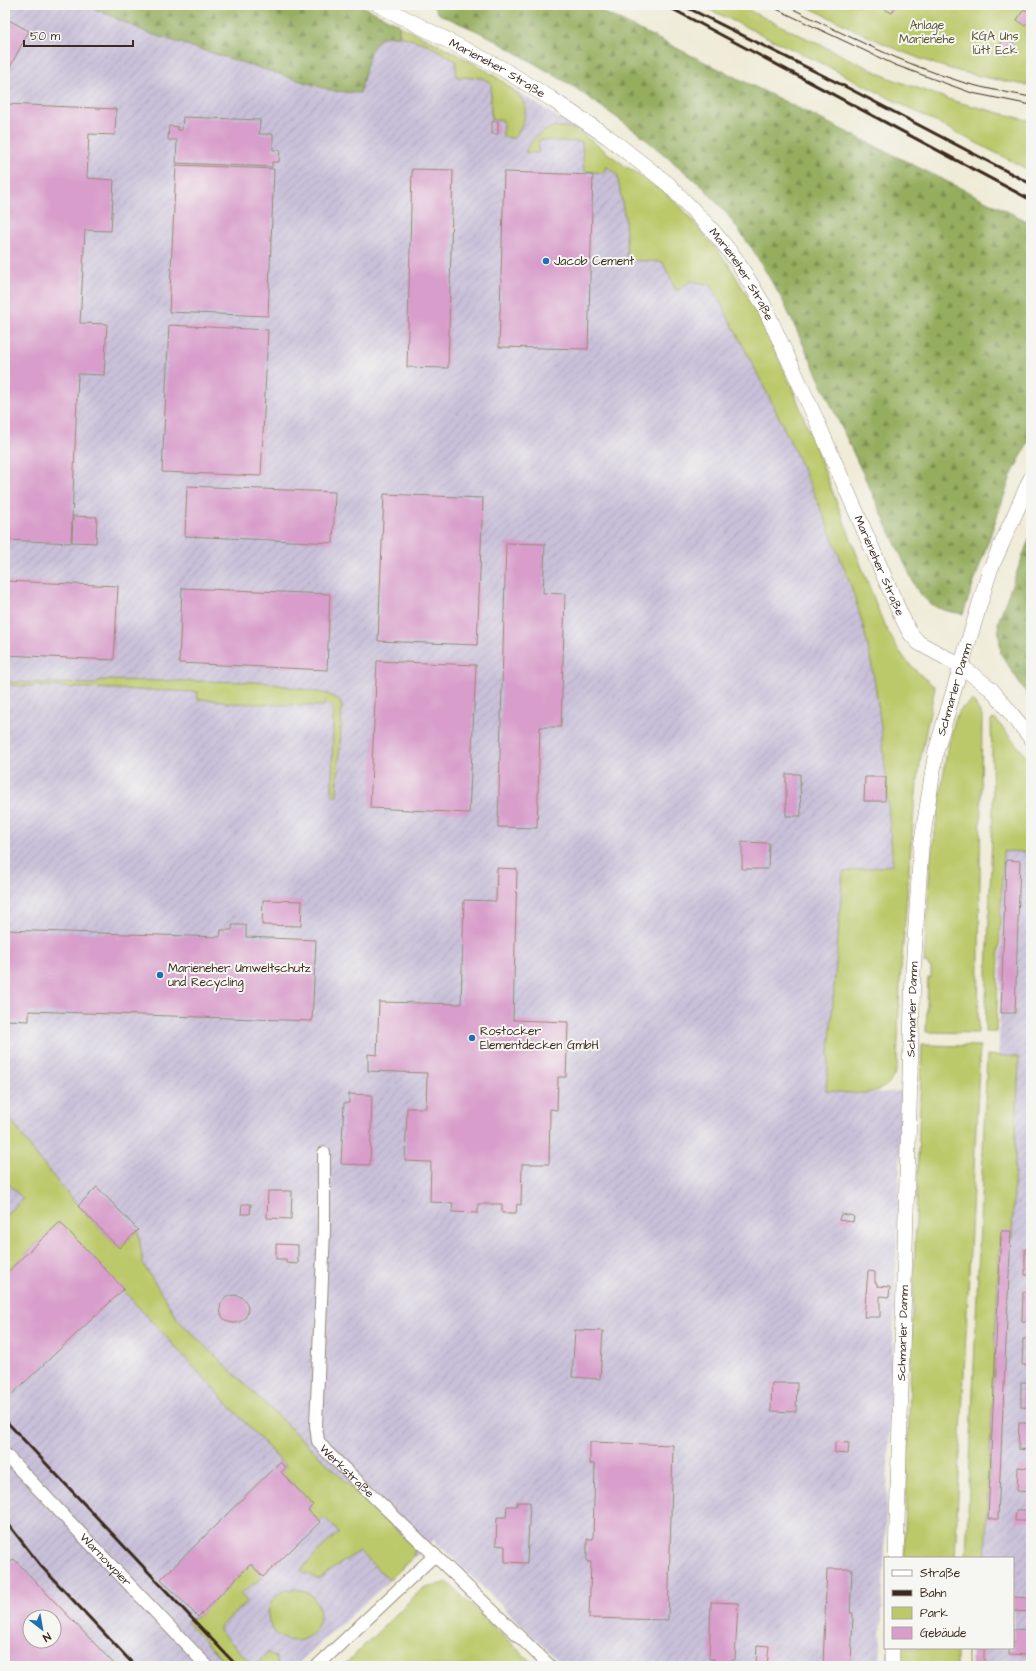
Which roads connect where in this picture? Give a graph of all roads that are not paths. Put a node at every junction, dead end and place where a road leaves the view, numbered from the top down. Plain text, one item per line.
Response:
1 (379, 5) edge
2 (1031, 478) edge
3 (960, 666) junction
4 (1031, 738) edge
5 (324, 1153) dead end
6 (5, 1454) edge
7 (435, 1555) junction
8 (896, 1557) edge
9 (892, 1649) edge
10 (207, 1666) edge
11 (317, 1666) edge
12 (550, 1666) edge
13 (892, 1666) edge

1 - 3 street, Marieneher Straße
2 - 3 street, Schmarler Damm
3 - 4 street, Marieneher Straße
3 - 8 street, Schmarler Damm
5 - 7 street, Werkstraße
6 - 10 street, Warnowpier
7 - 11 street
7 - 12 street, Werkstraße
9 - 13 street

